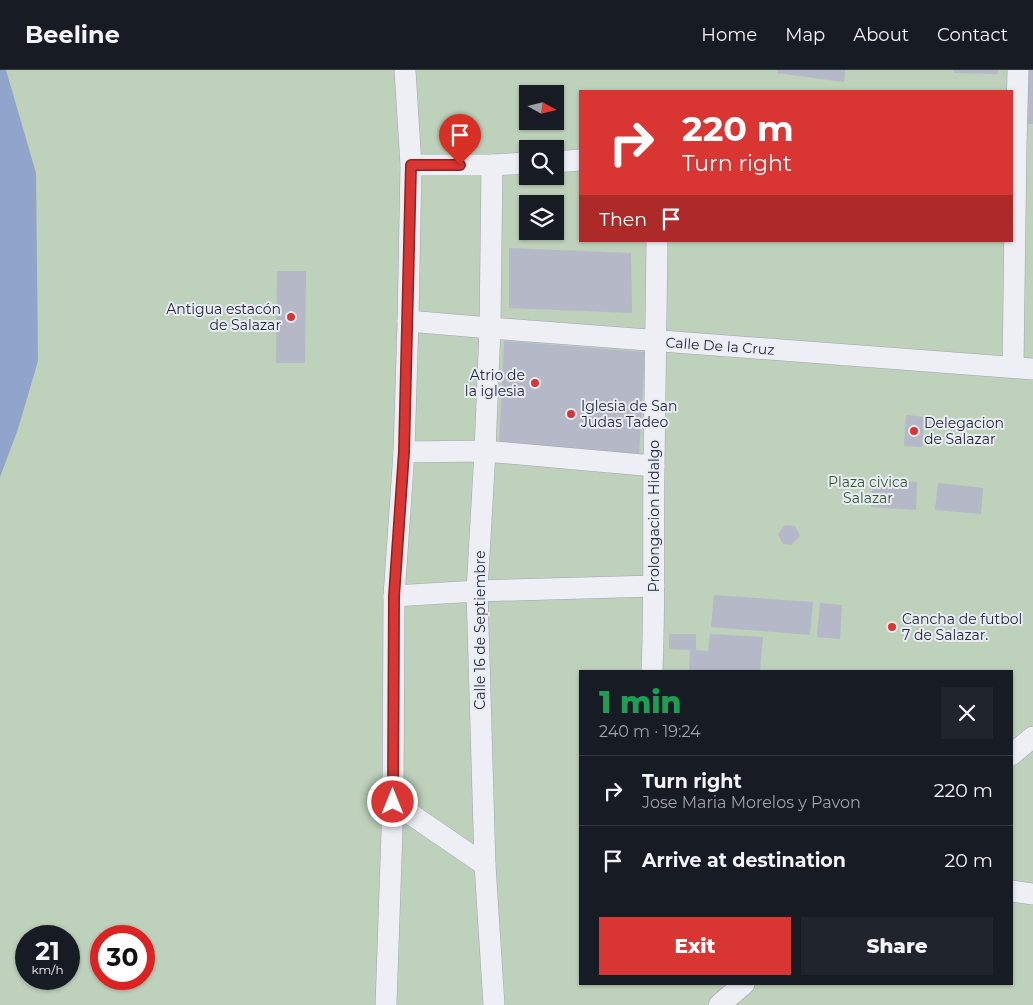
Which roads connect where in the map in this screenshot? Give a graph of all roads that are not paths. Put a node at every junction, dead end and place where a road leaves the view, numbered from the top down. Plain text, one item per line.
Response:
1 (406, 70) edge
2 (1018, 70) edge
3 (1020, 147) edge
4 (579, 160) edge
5 (564, 161) edge
6 (519, 164) edge
7 (411, 165) junction
8 (492, 165) junction
9 (656, 242) edge
10 (408, 321) junction
11 (490, 328) junction
12 (656, 341) junction
13 (1023, 368) edge
14 (485, 451) junction
15 (404, 452) junction
16 (654, 466) junction
17 (654, 586) junction
18 (477, 592) junction
19 (394, 596) junction
20 (652, 670) edge
21 (1033, 737) edge
22 (1013, 753) edge
23 (393, 802) junction
24 (485, 865) junction
25 (1013, 891) edge
26 (1033, 894) edge
27 (743, 985) edge
28 (386, 1005) edge
29 (494, 1005) edge
30 (719, 1005) edge

1 - 7 street
2 - 3 street
3 - 13 street
4 - 5 street
6 - 8 street
7 - 8 street
7 - 10 street
8 - 11 street, Calle 16 de Septiembre
9 - 12 street, Prolongacion Hidalgo
10 - 11 street, Calle De la Cruz
10 - 15 street
11 - 12 street, Calle De la Cruz
11 - 14 street, Calle 16 de Septiembre
12 - 13 street, Calle De la Cruz
12 - 16 street, Prolongacion Hidalgo
14 - 15 street
14 - 16 street
14 - 18 street, Calle 16 de Septiembre
15 - 19 street
16 - 17 street, Prolongacion Hidalgo
17 - 18 street
17 - 20 street, Prolongacion Hidalgo
18 - 19 street
18 - 24 street, Calle 16 de Septiembre
19 - 23 street
21 - 22 street
23 - 24 street
23 - 28 street
24 - 29 street, Calle 16 de Septiembre
25 - 26 street
27 - 30 street

